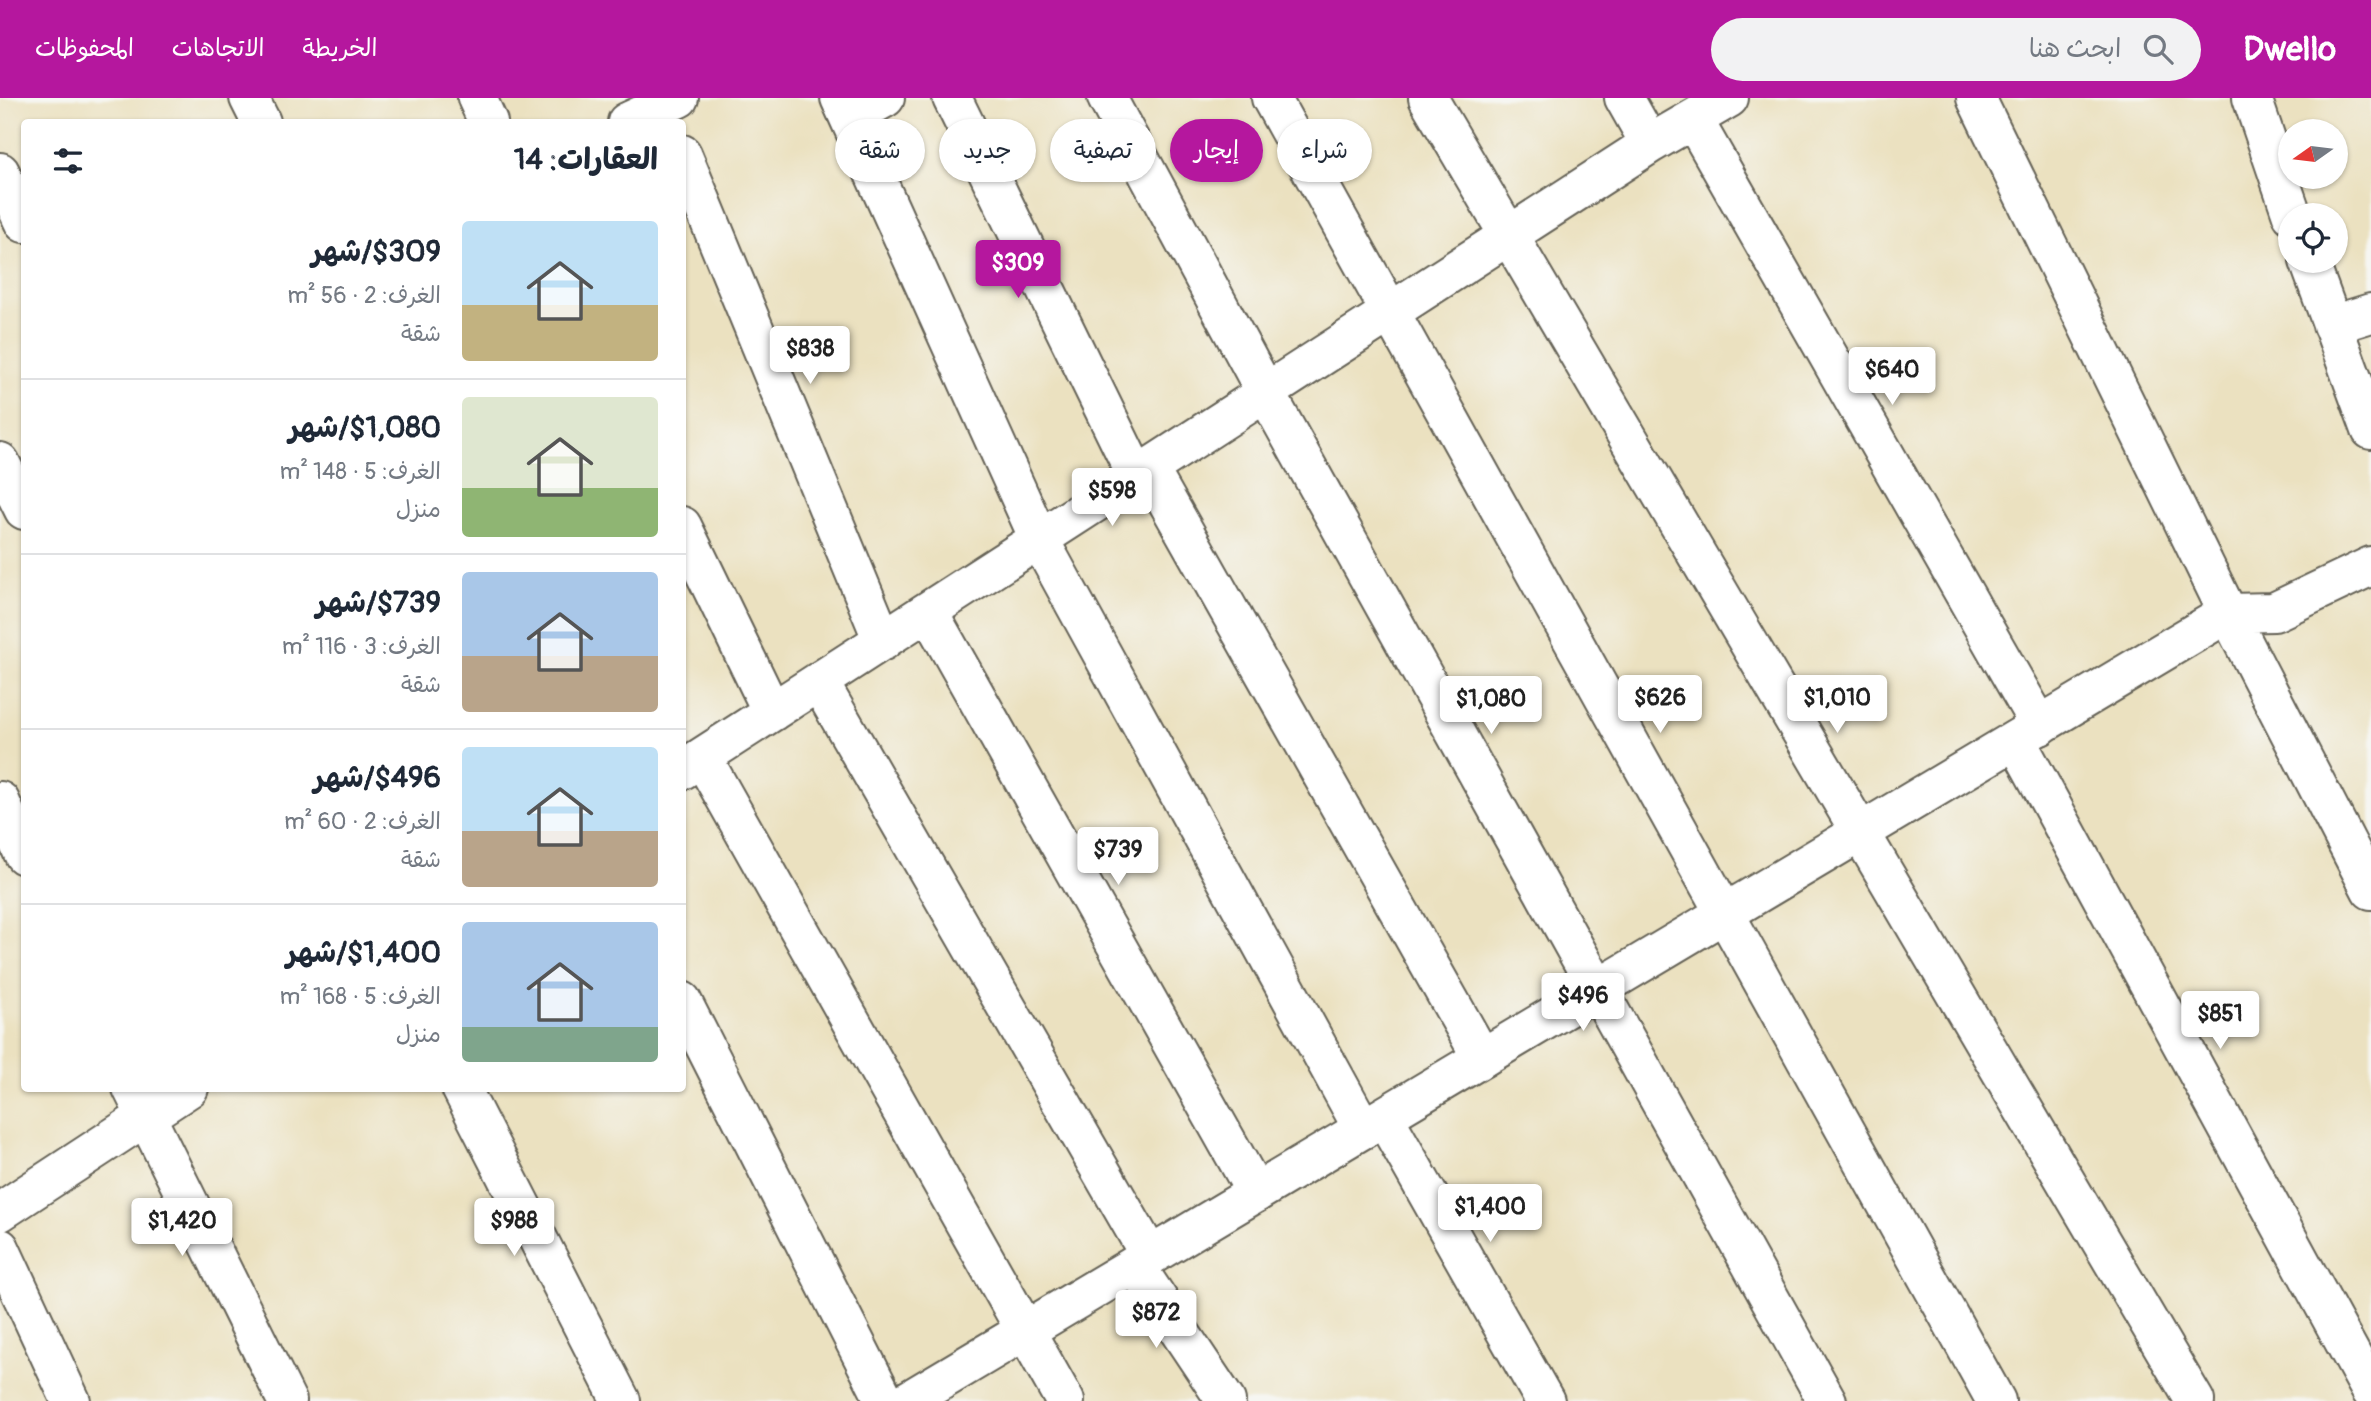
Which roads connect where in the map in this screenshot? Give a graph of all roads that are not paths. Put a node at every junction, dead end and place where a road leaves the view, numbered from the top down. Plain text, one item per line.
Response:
1 (249, 98) edge
2 (477, 98) edge
3 (886, 98) edge
4 (952, 98) edge
5 (1107, 98) edge
6 (1271, 98) edge
7 (1428, 98) edge
8 (1624, 98) edge
9 (1729, 98) edge
10 (1976, 98) edge
11 (2252, 98) edge
12 (668, 106) edge
13 (844, 108) edge
14 (260, 119) edge
15 (487, 119) edge
16 (635, 119) edge
17 (1693, 119) junction
18 (1650, 144) junction
19 (686, 165) edge
20 (0, 172) edge
21 (2288, 203) edge
22 (21, 217) edge
23 (1509, 236) junction
24 (2313, 273) edge
25 (1391, 313) junction
26 (2371, 313) edge
27 (2332, 325) junction
28 (2364, 392) edge
29 (1266, 393) junction
30 (2371, 430) edge
31 (0, 462) edge
32 (1143, 473) junction
33 (21, 504) edge
34 (686, 534) edge
35 (1039, 540) junction
36 (2371, 566) edge
37 (928, 611) junction
38 (2228, 613) junction
39 (883, 641) junction
40 (819, 682) junction
41 (772, 712) junction
42 (2028, 733) junction
43 (692, 764) edge
44 (0, 801) edge
45 (1860, 833) junction
46 (21, 848) edge
47 (2371, 890) edge
48 (1725, 914) junction
49 (1598, 989) junction
50 (686, 1009) edge
51 (1482, 1058) junction
52 (175, 1092) edge
53 (463, 1092) edge
54 (138, 1103) edge
55 (1373, 1123) junction
56 (1256, 1193) junction
57 (2, 1204) edge
58 (0, 1248) edge
59 (1143, 1261) junction
60 (1026, 1331) junction
61 (2371, 1391) edge
62 (908, 1399) edge
63 (71, 1401) edge
64 (288, 1401) edge
65 (621, 1401) edge
66 (1065, 1401) edge
67 (1226, 1401) edge
68 (1545, 1401) edge
69 (1827, 1401) edge
70 (1996, 1401) edge
71 (2195, 1401) edge

1 - 14 street
2 - 15 street
3 - 13 street
4 - 32 street
5 - 29 street
6 - 25 street
7 - 23 street
8 - 18 street
9 - 17 street
10 - 38 street
11 - 21 street
12 - 16 street
13 - 35 street
17 - 18 street
17 - 42 street
18 - 23 street
19 - 39 street
20 - 22 street
23 - 25 street
23 - 45 street
24 - 27 street
25 - 29 street
25 - 48 street
26 - 27 street
27 - 28 street
28 - 30 street
29 - 32 street
29 - 49 street
31 - 33 street
32 - 35 street
32 - 51 street
34 - 41 street
35 - 37 street
35 - 55 street
36 - 38 street
37 - 39 street
37 - 56 street
38 - 42 street
38 - 47 street
39 - 40 street
40 - 41 street
40 - 59 street
41 - 43 street
42 - 45 street
42 - 61 street
43 - 60 street
44 - 46 street
45 - 48 street
45 - 71 street
48 - 49 street
48 - 70 street
49 - 51 street
49 - 69 street
50 - 62 street
51 - 55 street
52 - 54 street
53 - 65 street
54 - 57 street
54 - 64 street
55 - 56 street
55 - 68 street
56 - 59 street
58 - 63 street
59 - 60 street
59 - 67 street
60 - 62 street
60 - 66 street

